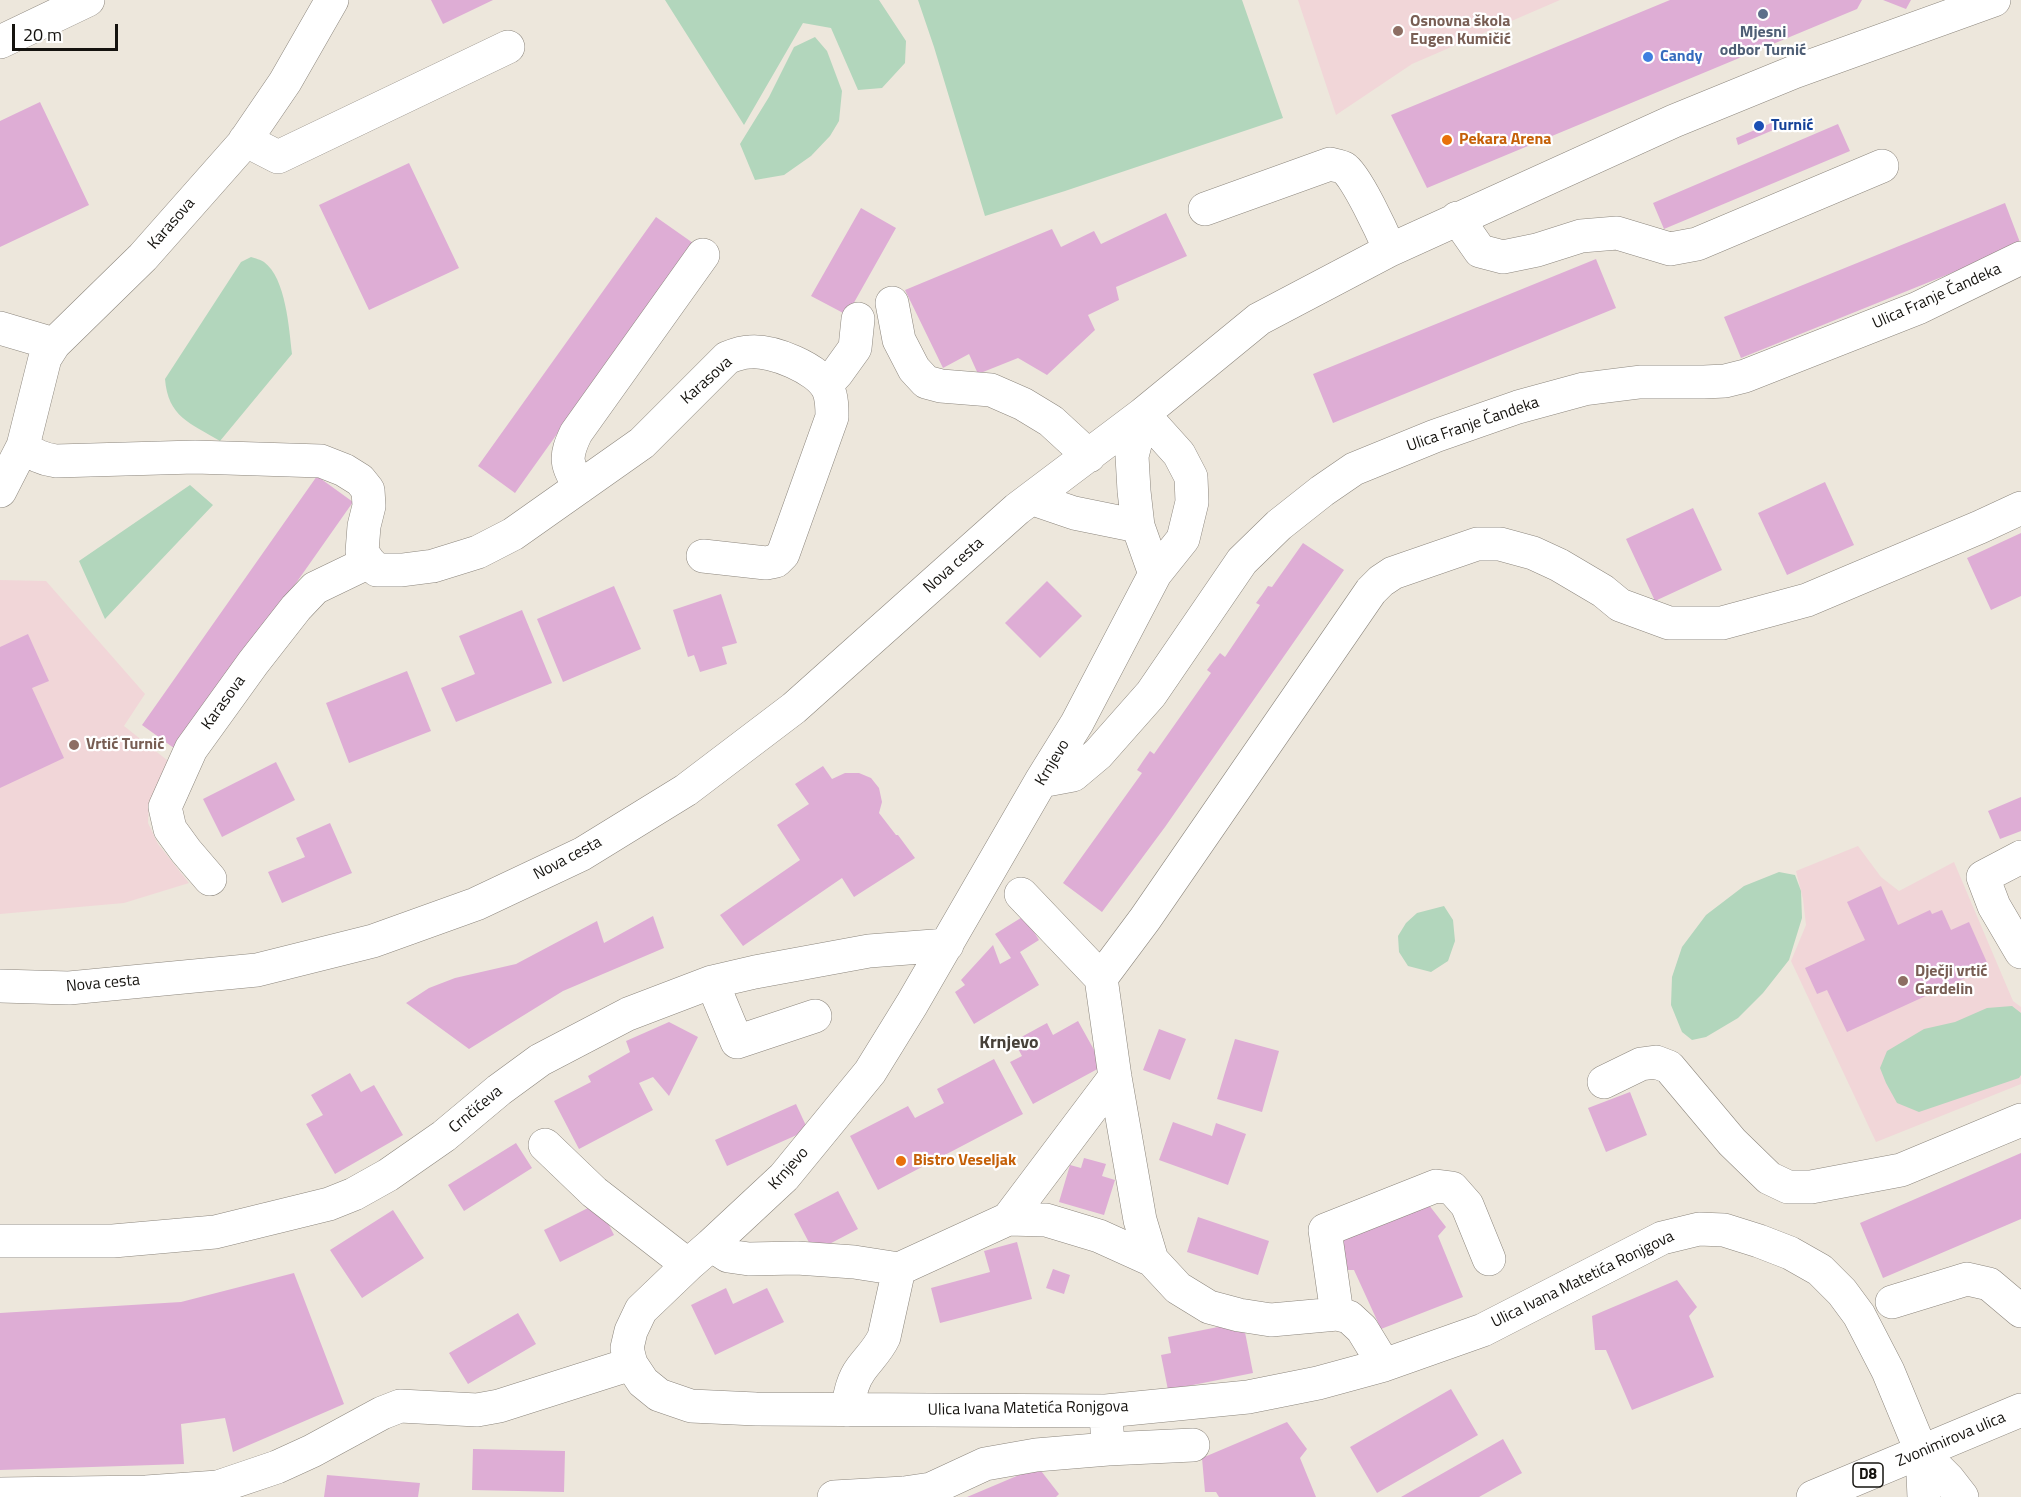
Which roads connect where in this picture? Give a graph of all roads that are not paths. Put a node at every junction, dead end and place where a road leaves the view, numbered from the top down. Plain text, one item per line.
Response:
1 (88, 0) edge
2 (332, 0) edge
3 (1994, 0) edge
4 (0, 42) edge
5 (508, 47) dead end
6 (245, 140) junction
7 (1882, 166) dead end
8 (1205, 209) dead end
9 (1457, 218) junction
10 (1390, 250) junction
11 (703, 255) dead end
12 (2021, 258) edge
13 (892, 303) dead end
14 (858, 319) dead end
15 (0, 328) edge
16 (54, 344) junction
17 (826, 385) junction
18 (1143, 414) junction
19 (23, 446) junction
20 (1089, 456) junction
21 (580, 487) junction
22 (0, 491) edge
23 (1033, 499) junction
24 (2021, 508) edge
25 (1138, 526) junction
26 (703, 556) dead end
27 (369, 562) junction
28 (1155, 574) junction
29 (1041, 782) junction
30 (2017, 859) edge
31 (210, 879) dead end
32 (1021, 894) dead end
33 (947, 945) junction
34 (2021, 952) edge
35 (1101, 978) junction
36 (712, 981) junction
37 (0, 986) edge
38 (815, 1016) dead end
39 (1115, 1077) junction
40 (1604, 1082) dead end
41 (2021, 1120) edge
42 (545, 1145) dead end
43 (1008, 1219) junction
44 (0, 1241) edge
45 (699, 1255) junction
46 (1489, 1259) dead end
47 (1152, 1260) junction
48 (899, 1269) junction
49 (1892, 1302) dead end
50 (2021, 1311) edge
51 (1337, 1314) junction
52 (631, 1364) junction
53 (1384, 1365) junction
54 (847, 1410) junction
55 (2021, 1410) edge
56 (1106, 1411) junction
57 (1193, 1446) dead end
58 (1108, 1449) junction
59 (1922, 1453) junction
60 (931, 1493) edge
61 (0, 1494) edge
62 (834, 1497) edge
63 (1813, 1497) edge
64 (1924, 1497) edge
65 (1962, 1497) edge

1 - 4 street
2 - 6 street, Karasova
3 - 9 street
5 - 6 street
6 - 16 street, Karasova
7 - 9 street
8 - 10 street
9 - 10 street
10 - 18 street
11 - 21 street
12 - 29 street, Ulica Franje Čandeka
13 - 20 street
14 - 17 street
15 - 16 street
16 - 19 street, Karasova
17 - 21 street, Karasova
17 - 26 street
18 - 20 street
18 - 25 street
18 - 28 street, Krnjevo
19 - 22 street, Karasova
19 - 27 street
20 - 23 street
21 - 27 street, Karasova
23 - 25 street
23 - 37 street, Nova cesta
24 - 35 street
25 - 28 street
27 - 31 street, Karasova
28 - 29 street, Krnjevo
29 - 33 street, Krnjevo
30 - 34 street
32 - 35 street
33 - 36 street, Crnčićeva
33 - 45 street, Krnjevo
35 - 39 street
36 - 38 street
36 - 44 street, Crnčićeva
39 - 43 street
39 - 47 street
40 - 41 street
42 - 45 street
43 - 47 street
43 - 48 street
45 - 48 street
45 - 52 street, Krnjevo
46 - 51 street
47 - 51 street
48 - 54 street
49 - 50 street
51 - 53 street
52 - 54 street, Ulica Ivana Matetića Ronjgova
52 - 61 street
53 - 56 street, Ulica Ivana Matetića Ronjgova
53 - 59 street, Ulica Ivana Matetića Ronjgova
54 - 56 street, Ulica Ivana Matetića Ronjgova
55 - 59 street, Zvonimirova ulica / D8
56 - 58 street
57 - 58 street
58 - 60 street
59 - 63 street, Zvonimirova ulica / D8
59 - 64 street
59 - 65 street
60 - 62 street

